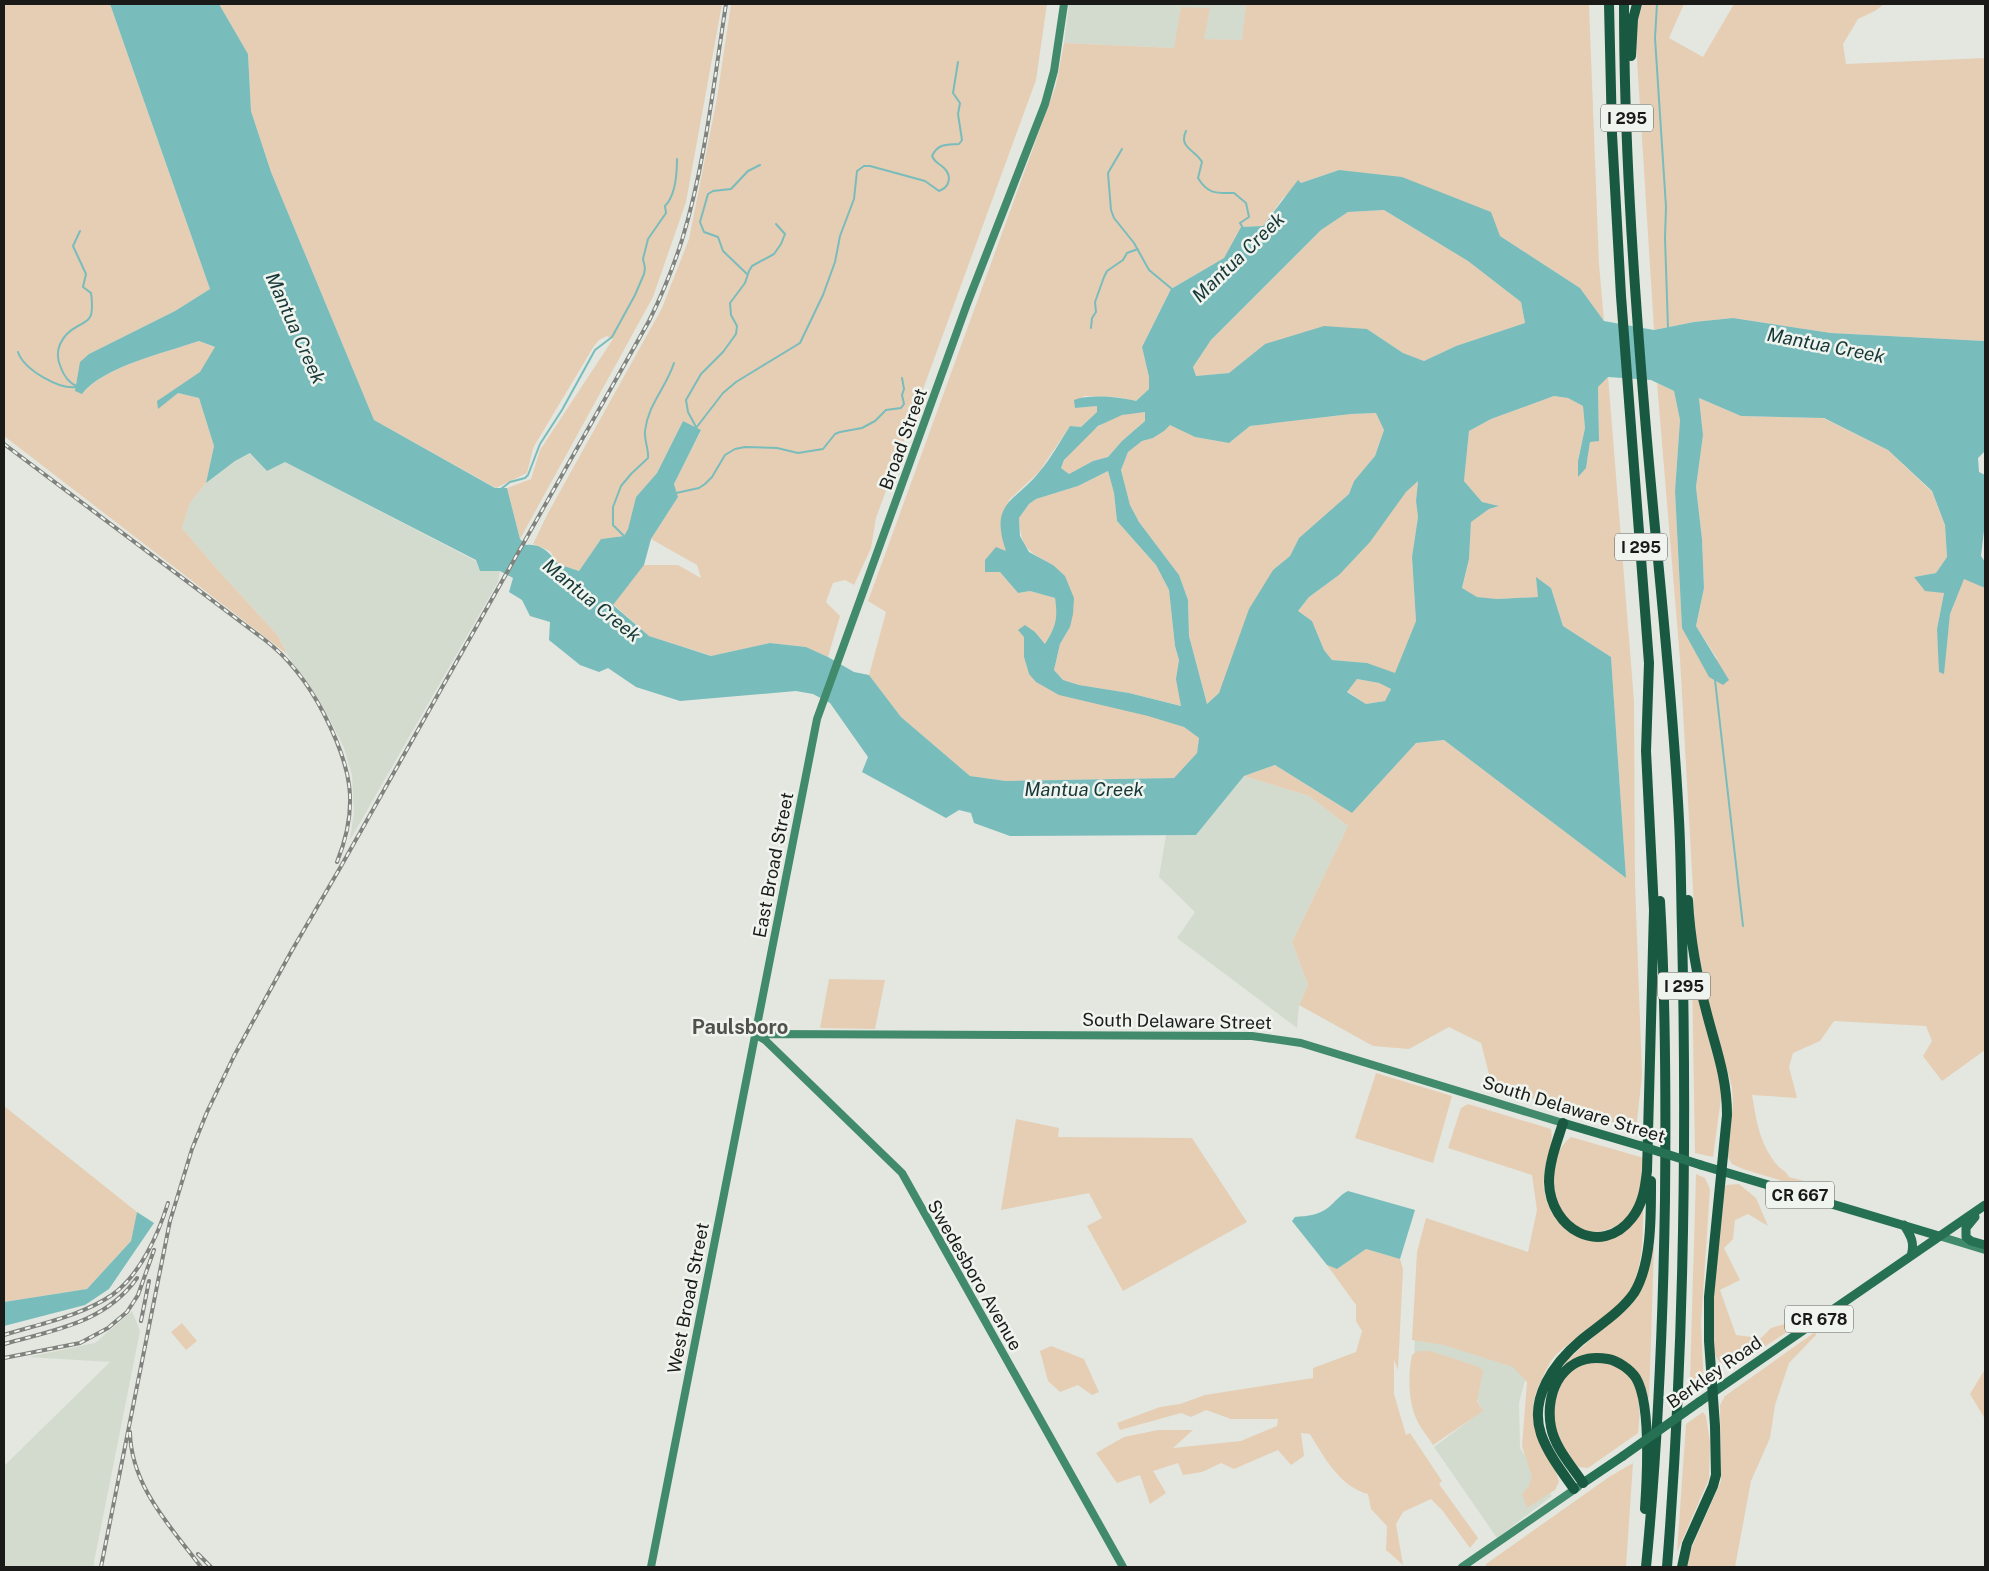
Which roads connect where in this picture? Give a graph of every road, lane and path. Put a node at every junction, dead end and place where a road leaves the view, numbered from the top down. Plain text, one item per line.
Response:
1 (1064, 4) edge
2 (1609, 4) edge
3 (1624, 4) edge
4 (1637, 4) edge
5 (1632, 232) junction
6 (1649, 696) junction
7 (822, 703) joint
8 (1679, 820) junction
9 (755, 1034) junction
10 (1650, 1075) junction
11 (1563, 1123) junction
12 (1721, 1171) junction
13 (1985, 1205) edge
14 (1985, 1211) edge
15 (1904, 1225) junction
16 (1940, 1236) junction
17 (1985, 1245) edge
18 (1985, 1250) edge
19 (1911, 1256) junction
20 (1713, 1392) junction
21 (1579, 1486) junction
22 (651, 1567) edge
23 (1123, 1567) edge
24 (1462, 1567) edge
25 (1640, 1567) edge
26 (1646, 1567) edge
27 (1667, 1567) edge
28 (1682, 1567) edge

1 - 7 main road, Broad Street
2 - 6 highway, I 295
3 - 5 highway, I 295
4 - 5 highway
5 - 8 highway, I 295
6 - 10 highway
6 - 26 highway, I 295
7 - 9 main road, East Broad Street
8 - 12 highway
8 - 27 highway, I 295
9 - 11 main road, South Delaware Street / CR 667
9 - 22 main road, West Broad Street
9 - 23 main road, Swedesboro Avenue
10 - 11 highway
10 - 21 highway
11 - 12 main road, South Delaware Street / CR 667, bridge
12 - 15 main road, CR 667
12 - 20 highway
13 - 16 main road, Berkley Road / CR 678
14 - 17 main road
15 - 16 main road, CR 667
15 - 19 main road
16 - 18 main road, CR 667
16 - 19 main road, Berkley Road / CR 678
19 - 20 main road, Berkley Road / CR 678
20 - 21 main road, Berkley Road / CR 678, bridge
20 - 28 highway
21 - 24 main road, Berkley Road / CR 678
21 - 25 highway

